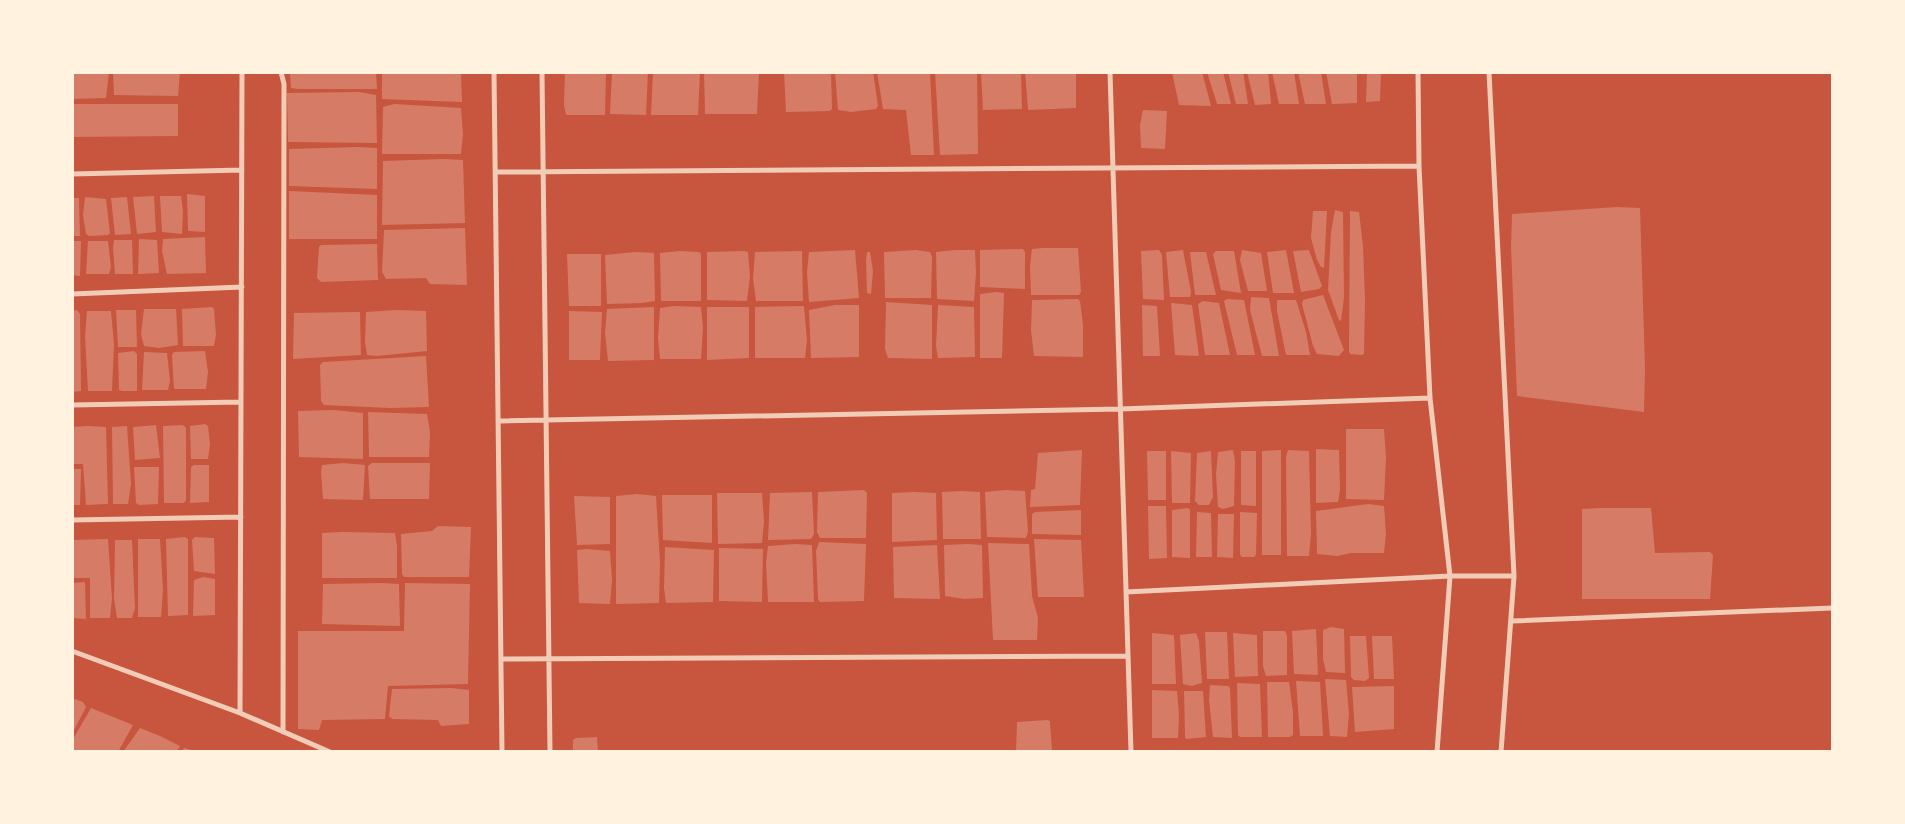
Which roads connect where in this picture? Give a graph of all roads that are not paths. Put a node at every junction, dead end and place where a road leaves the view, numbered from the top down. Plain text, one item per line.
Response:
1 (242, 72) edge
2 (281, 72) edge
3 (494, 72) edge
4 (542, 72) edge
5 (1110, 72) edge
6 (1418, 72) edge
7 (1489, 72) edge
8 (1419, 166) junction
9 (1113, 169) junction
10 (242, 170) junction
11 (495, 172) junction
12 (543, 173) junction
13 (72, 174) edge
14 (242, 287) junction
15 (72, 294) edge
16 (1430, 398) junction
17 (241, 402) junction
18 (72, 405) edge
19 (1120, 409) junction
20 (546, 419) junction
21 (498, 422) junction
22 (240, 517) junction
23 (72, 520) edge
24 (1450, 576) junction
25 (1514, 576) junction
26 (1126, 592) junction
27 (1832, 608) edge
28 (1512, 621) junction
29 (72, 651) edge
30 (1128, 656) junction
31 (501, 659) junction
32 (549, 659) junction
33 (240, 713) junction
34 (283, 732) junction
35 (330, 752) edge
36 (502, 752) edge
37 (550, 752) edge
38 (1131, 752) edge
39 (1437, 752) edge
40 (1501, 752) edge

1 - 10 street
2 - 34 street
3 - 11 street
4 - 12 street
5 - 9 street
6 - 8 street
7 - 25 street
8 - 9 street
8 - 16 street
9 - 12 street
9 - 19 street
10 - 13 street
10 - 14 street
11 - 12 street
11 - 21 street
12 - 20 street
14 - 15 street
14 - 17 street
16 - 19 street
16 - 24 street
17 - 18 street
17 - 22 street
19 - 20 street
19 - 26 street
20 - 21 street
20 - 32 street
21 - 31 street
22 - 23 street
22 - 33 street
24 - 25 street
24 - 26 street
24 - 39 street
25 - 28 street
26 - 30 street
27 - 28 street
28 - 40 street
29 - 33 street
30 - 32 street
30 - 38 street
31 - 32 street
31 - 36 street
32 - 37 street
33 - 34 street
34 - 35 street

